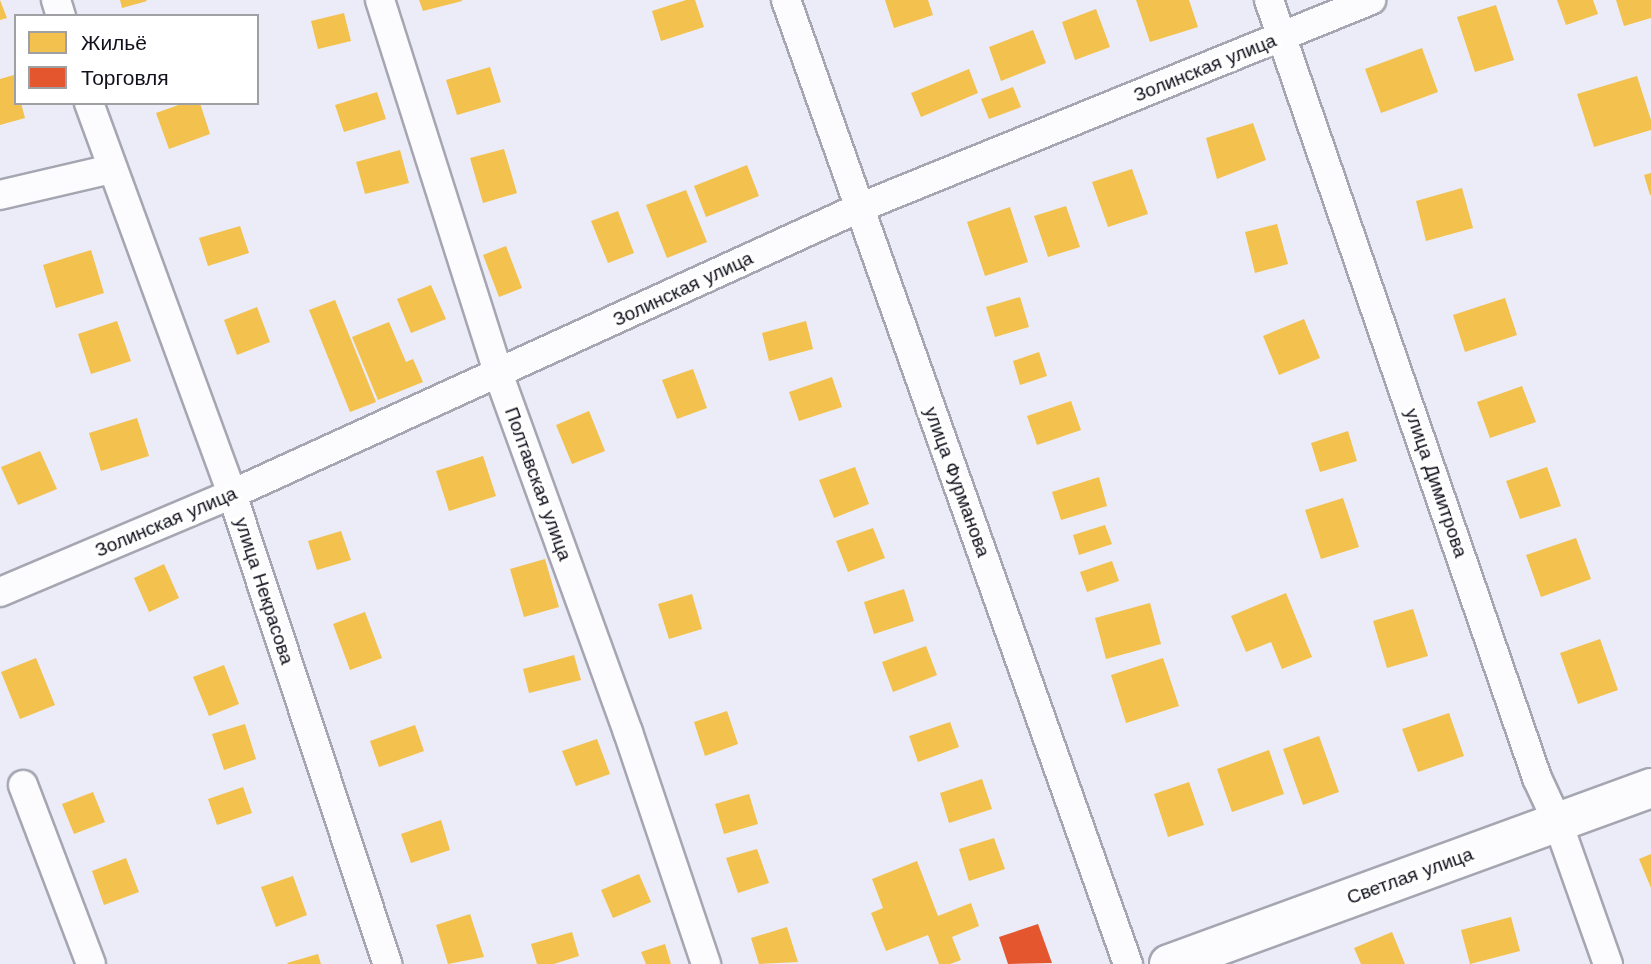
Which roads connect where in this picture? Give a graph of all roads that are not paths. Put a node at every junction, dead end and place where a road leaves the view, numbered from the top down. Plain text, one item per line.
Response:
1 (380, 0) edge
2 (786, 0) edge
3 (1269, 0) edge
4 (1371, 0) edge
5 (1282, 36) junction
6 (90, 105) edge
7 (111, 169) junction
8 (0, 195) edge
9 (859, 208) junction
10 (498, 373) junction
11 (232, 494) junction
12 (0, 592) edge
13 (23, 785) dead end
14 (1651, 788) edge
15 (1558, 823) junction
16 (91, 964) edge
17 (387, 964) edge
18 (706, 964) edge
19 (1128, 964) edge
20 (1169, 964) edge
21 (1608, 964) edge

1 - 10 street, Полтавская улица
2 - 9 street, улица Фурманова
3 - 5 street, улица Димитрова
4 - 5 street, Золинская улица
5 - 9 street, Золинская улица
5 - 15 street, улица Димитрова
6 - 7 street, улица Некрасова
7 - 8 street
7 - 11 street, улица Некрасова
9 - 10 street, Золинская улица
9 - 19 street, улица Фурманова
10 - 11 street, Золинская улица
10 - 18 street, Полтавская улица
11 - 12 street, Золинская улица
11 - 17 street, улица Некрасова
13 - 16 street
14 - 15 main road, Светлая улица
15 - 20 main road, Светлая улица
15 - 21 street, улица Димитрова

